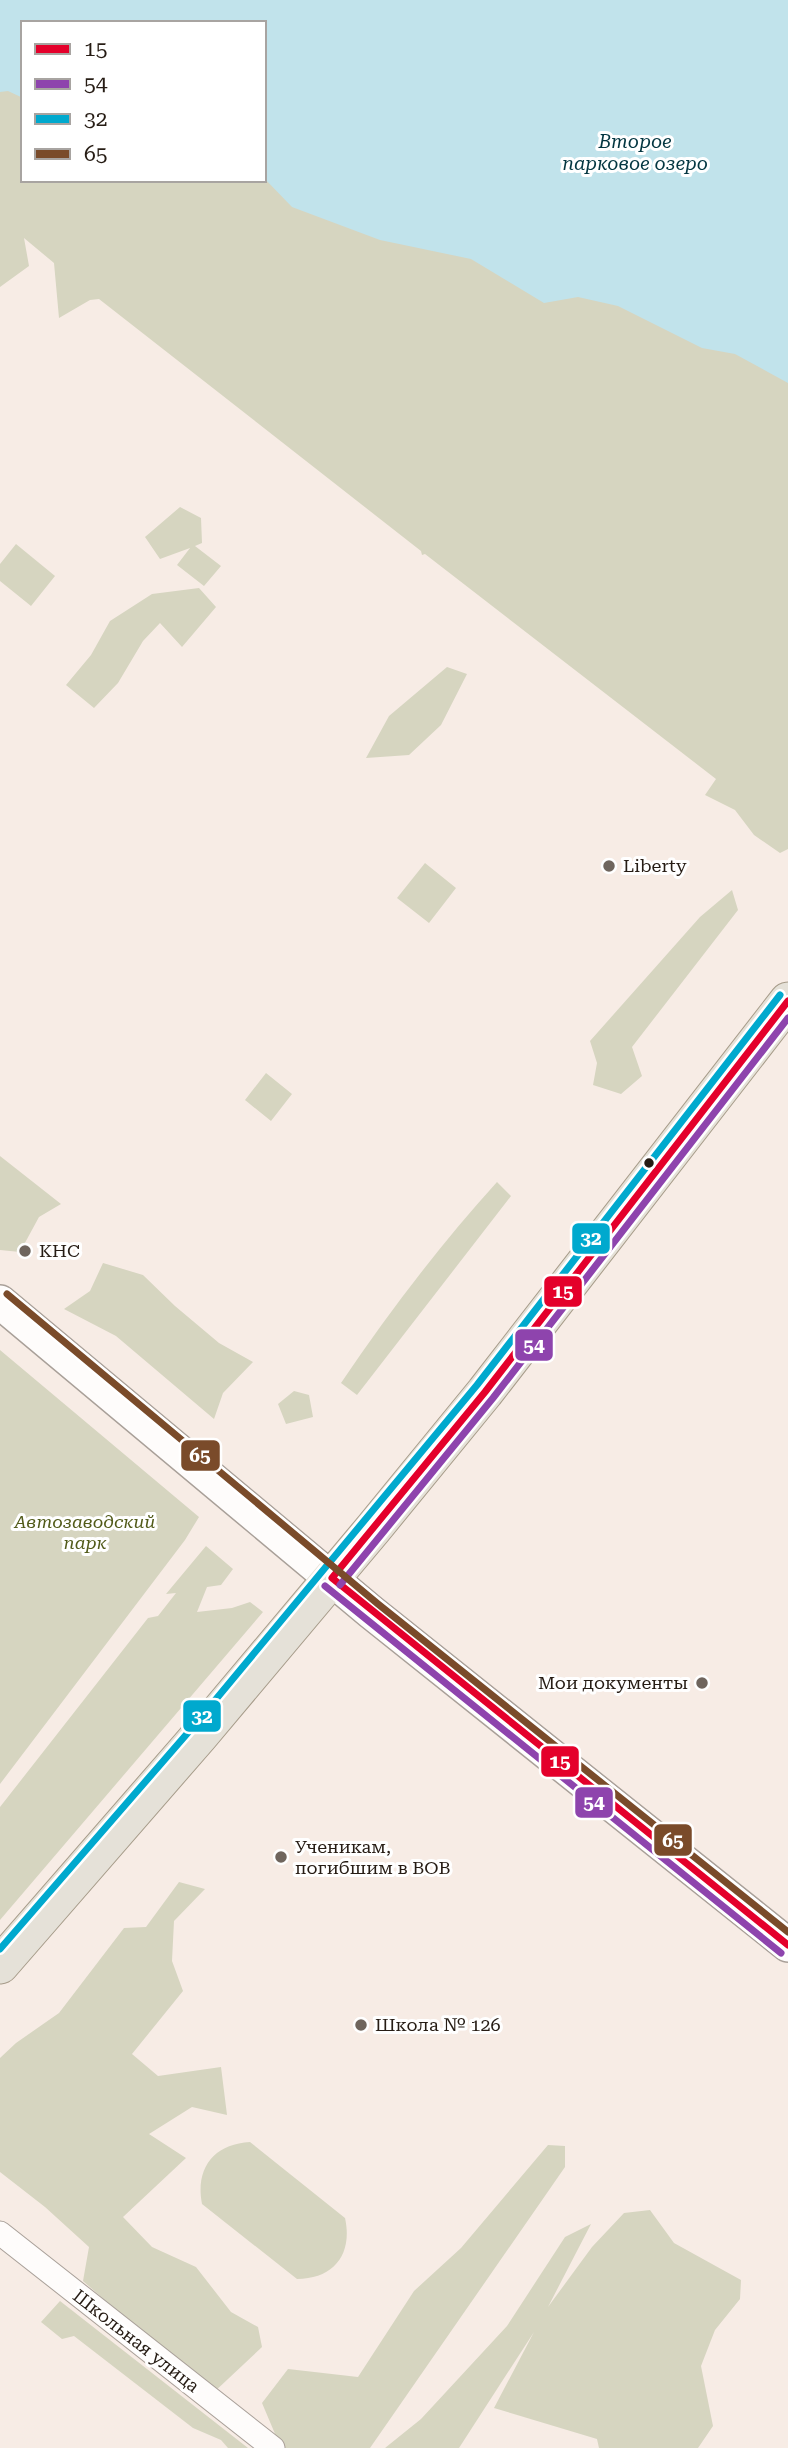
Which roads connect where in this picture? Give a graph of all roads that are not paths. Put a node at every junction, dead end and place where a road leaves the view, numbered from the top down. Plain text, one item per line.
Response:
1 (788, 1002) edge
2 (0, 1302) edge
3 (332, 1578) junction
4 (788, 1945) edge
5 (0, 1965) edge
6 (4, 2245) edge
7 (273, 2448) edge

1 - 3 main road
2 - 3 main road
3 - 4 main road
3 - 5 main road
6 - 7 street, Школьная улица

